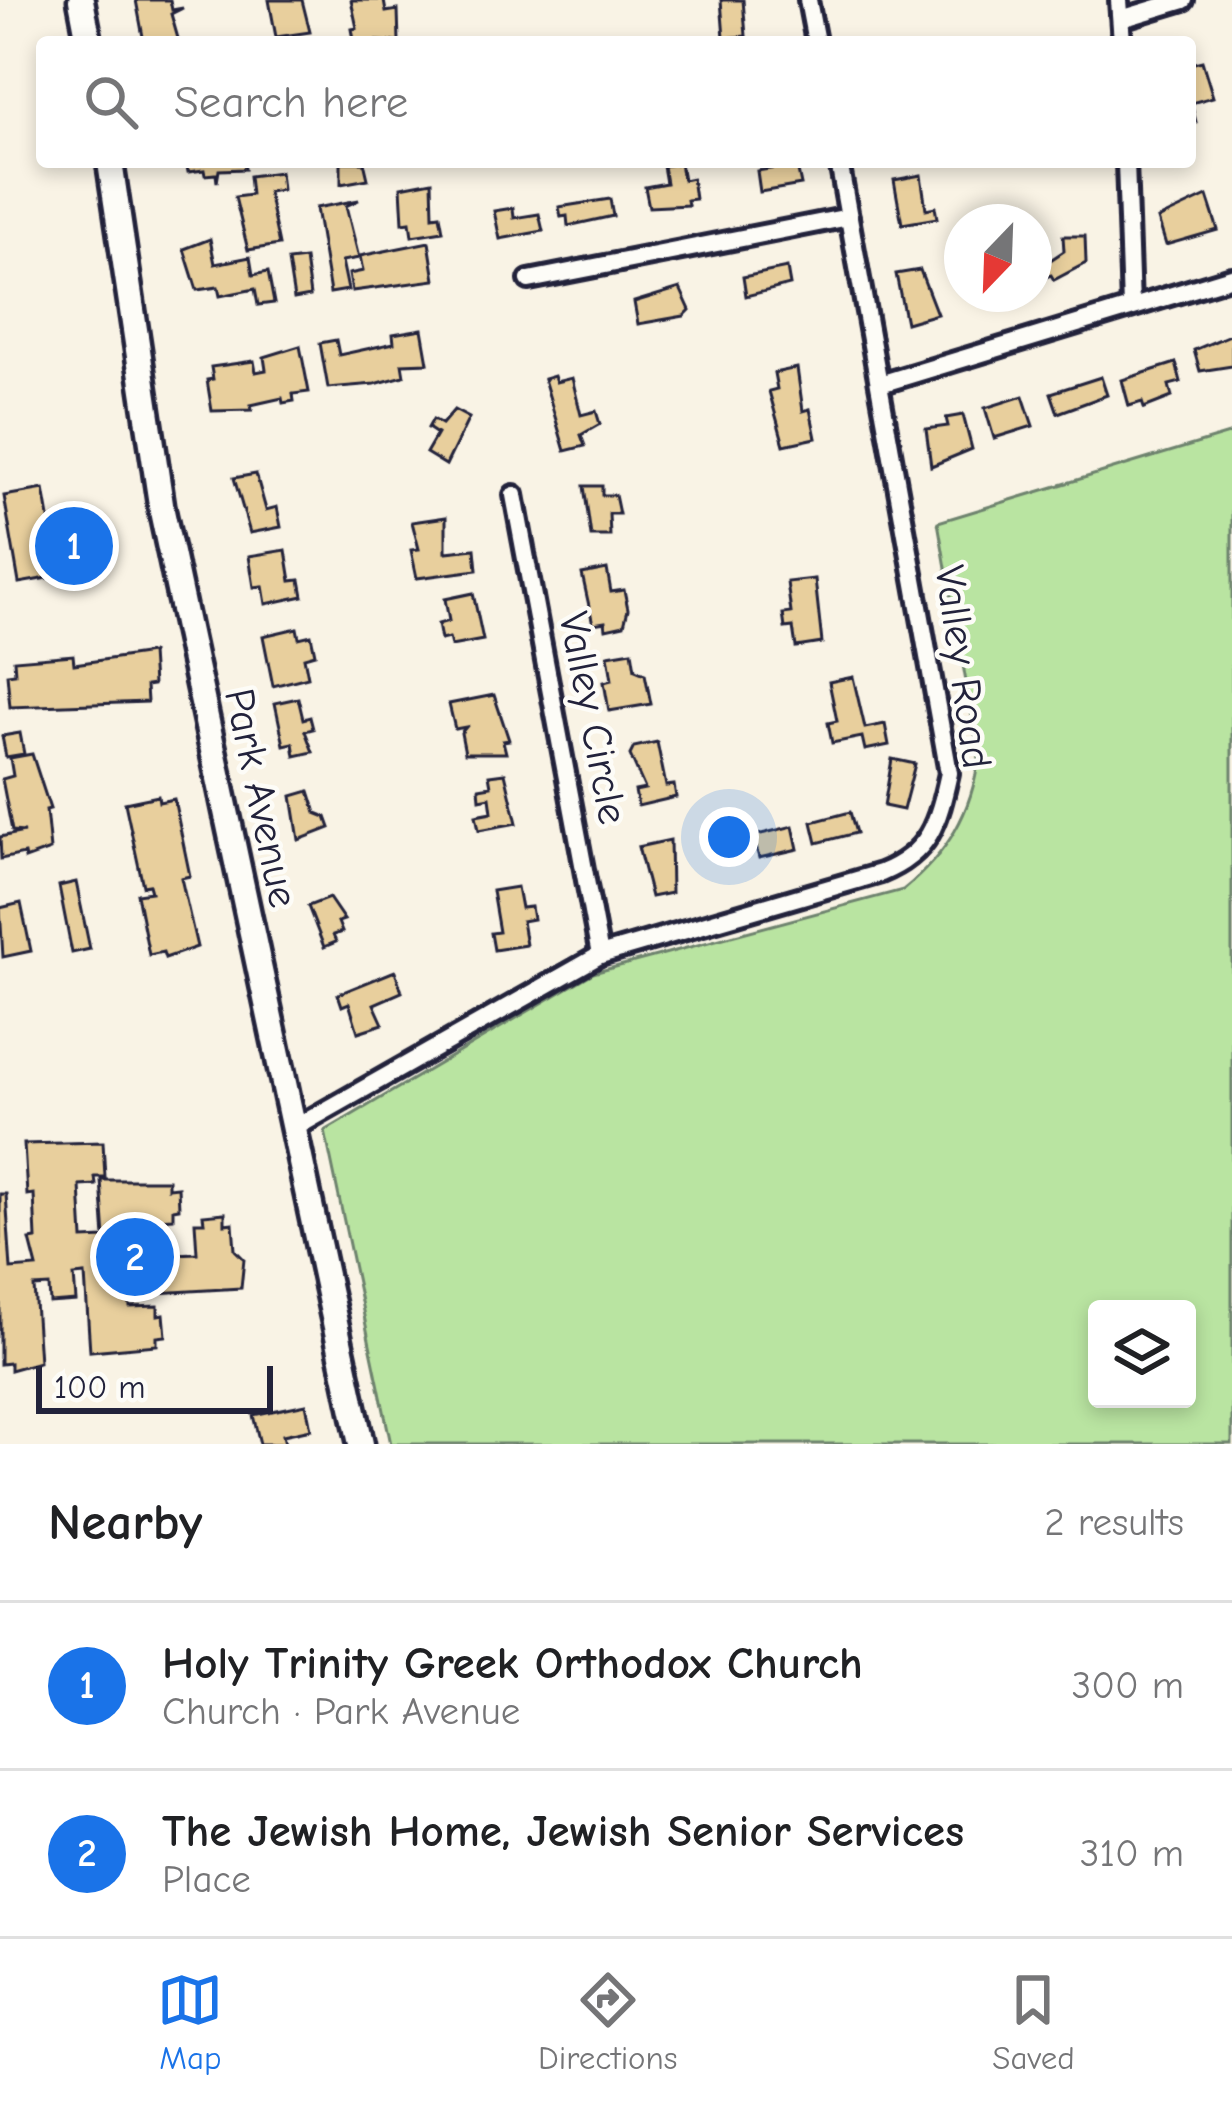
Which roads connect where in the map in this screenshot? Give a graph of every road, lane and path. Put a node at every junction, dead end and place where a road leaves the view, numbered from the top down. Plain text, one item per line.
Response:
1 (81, 0) edge
2 (808, 0) edge
3 (1184, 0) edge
4 (1120, 9) edge
5 (87, 36) edge
6 (815, 36) edge
7 (111, 168) edge
8 (839, 168) edge
9 (1126, 168) edge
10 (849, 217) junction
11 (1232, 277) edge
12 (529, 280) dead end
13 (1130, 307) junction
14 (880, 385) junction
15 (514, 495) dead end
16 (600, 955) junction
17 (292, 1129) junction
18 (361, 1444) edge

1 - 5 main road
2 - 6 street
3 - 4 street
7 - 17 main road, Park Avenue
8 - 10 street, Valley Road
9 - 13 street
10 - 12 street
10 - 14 street, Valley Road
11 - 13 street
13 - 14 street
14 - 16 street, Valley Road
15 - 16 street, Valley Circle
16 - 17 street, Valley Road
17 - 18 main road, Park Avenue

